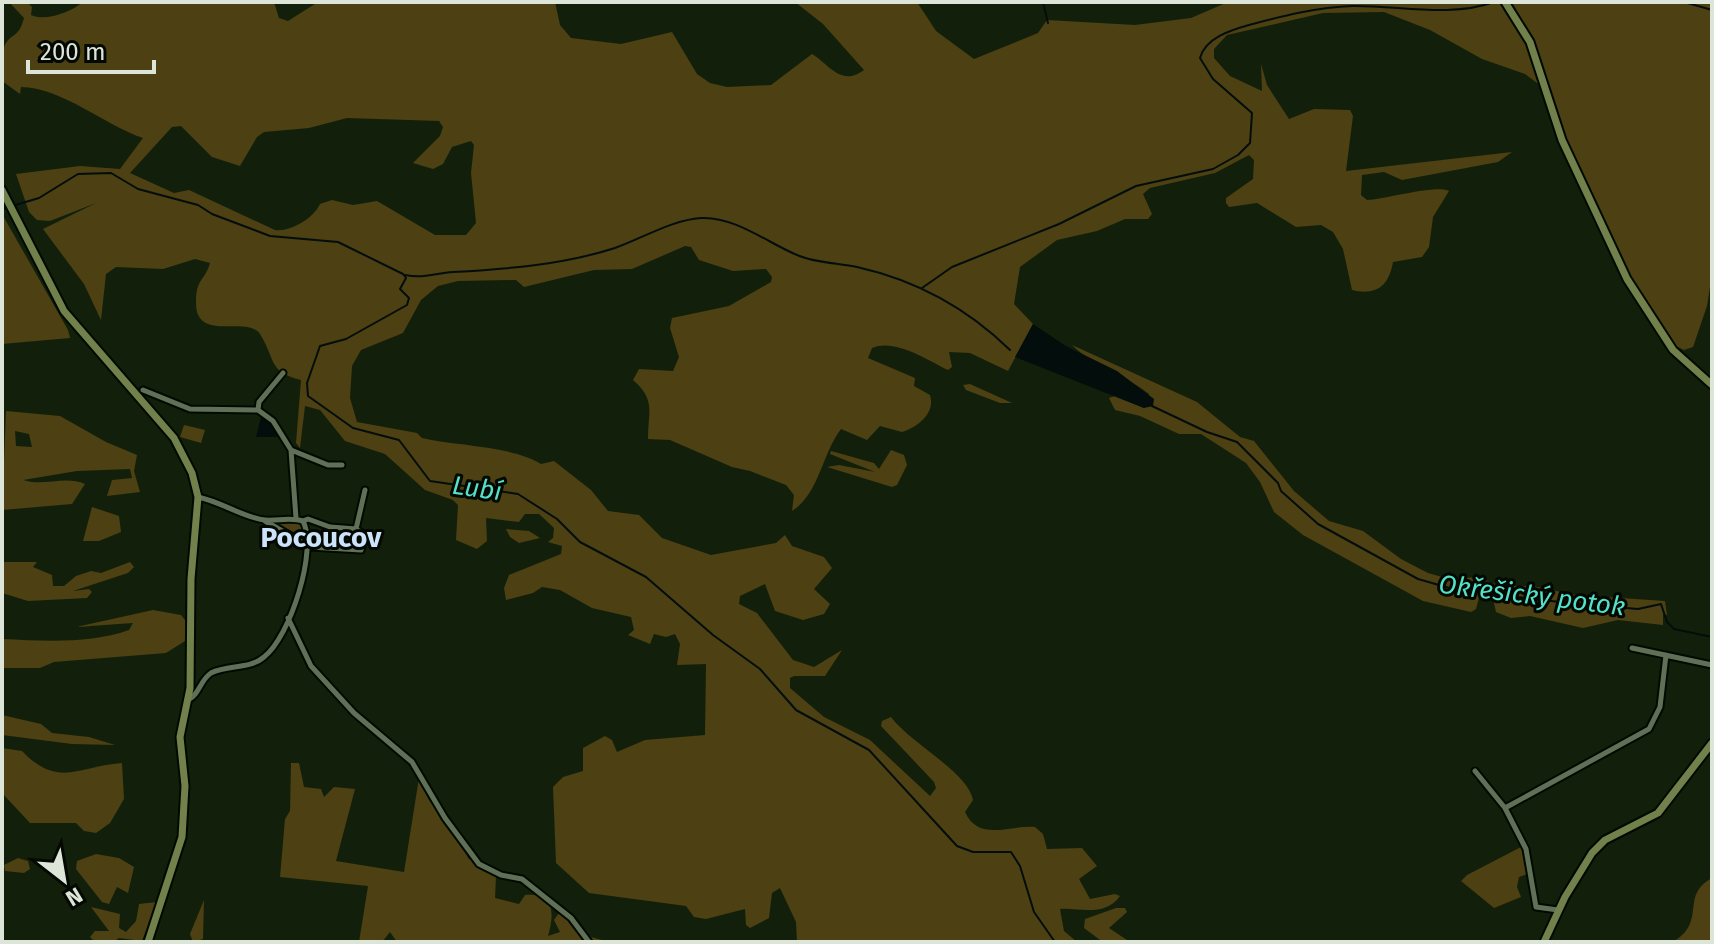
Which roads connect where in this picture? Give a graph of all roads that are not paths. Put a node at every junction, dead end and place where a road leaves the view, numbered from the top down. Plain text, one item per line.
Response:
1 (1505, 2) edge
2 (2, 190) edge
3 (283, 373) dead end
4 (1712, 385) edge
5 (143, 390) dead end
6 (258, 410) junction
7 (291, 450) junction
8 (342, 465) dead end
9 (365, 490) dead end
10 (198, 497) junction
11 (296, 518) junction
12 (264, 520) junction
13 (303, 521) junction
14 (356, 529) junction
15 (310, 547) junction
16 (288, 618) junction
17 (1632, 648) dead end
18 (1666, 655) junction
19 (1712, 665) edge
20 (188, 700) junction
21 (1712, 743) edge
22 (1475, 771) dead end
23 (1505, 808) junction
24 (1558, 910) junction
25 (148, 942) edge
26 (589, 942) edge
27 (1544, 942) edge

1 - 4 main road
2 - 10 main road
3 - 6 street
5 - 6 street
6 - 7 street
7 - 8 street
7 - 11 street
9 - 14 street
10 - 12 street
10 - 20 main road
11 - 12 street
11 - 13 street
12 - 15 street
13 - 14 street
13 - 15 street
14 - 15 street
15 - 16 street
16 - 20 street
16 - 26 street
17 - 18 street
18 - 19 street
18 - 23 street
20 - 25 main road
21 - 24 main road
22 - 23 street
23 - 24 street
24 - 27 main road

